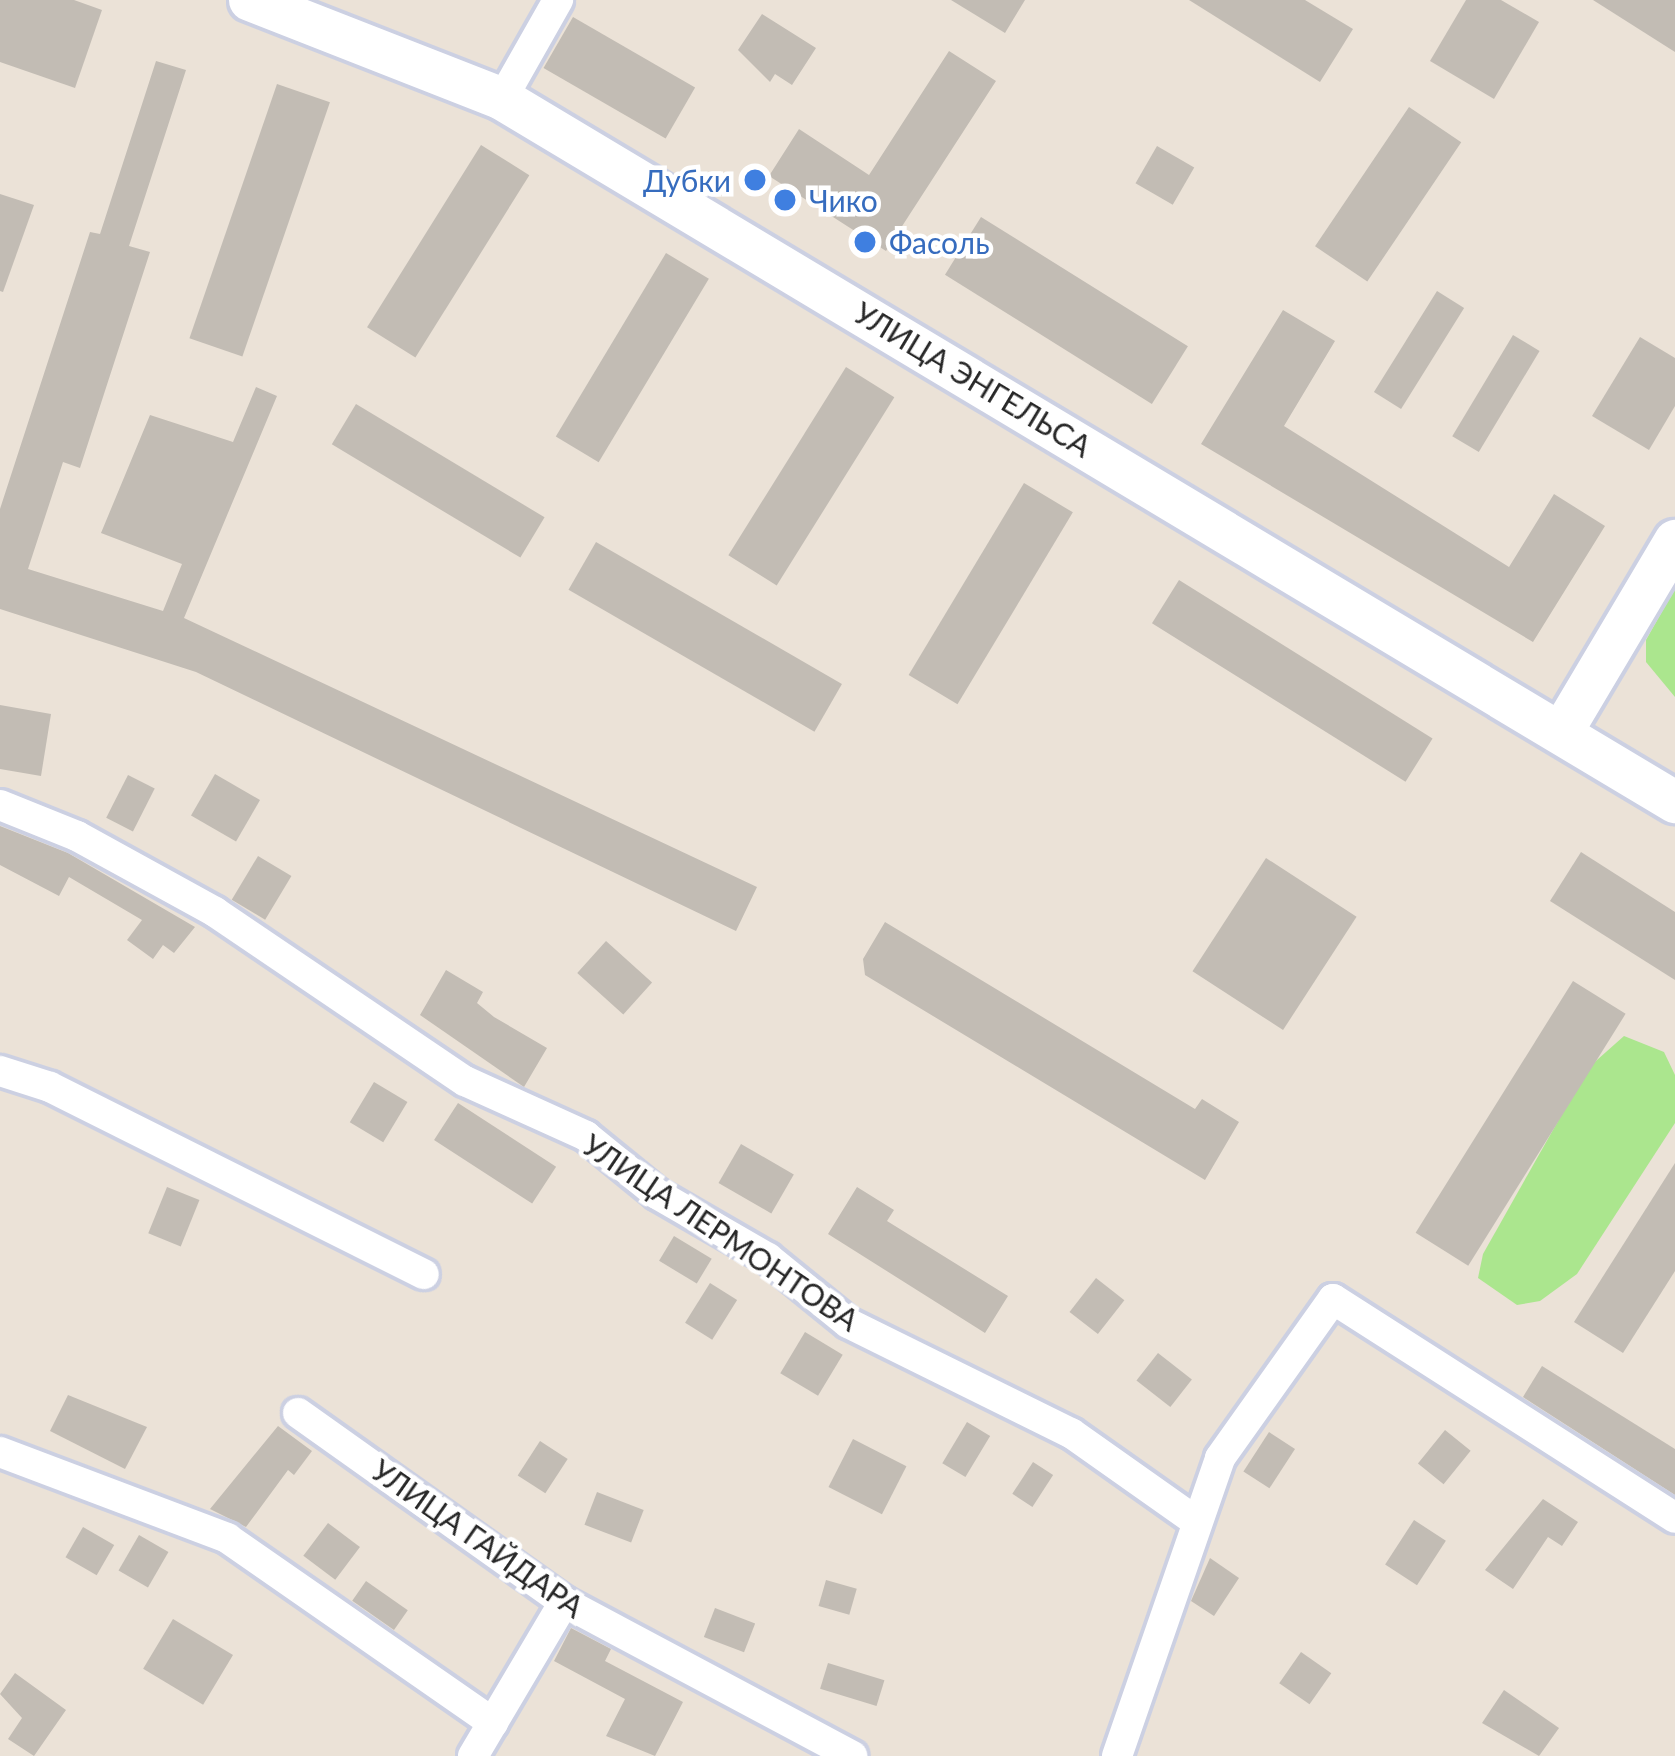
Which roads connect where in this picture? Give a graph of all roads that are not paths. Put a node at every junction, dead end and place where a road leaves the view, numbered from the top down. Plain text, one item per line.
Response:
1 (250, 0) edge
2 (558, 0) edge
3 (502, 99) junction
4 (1675, 541) edge
5 (1563, 730) junction
6 (1675, 802) edge
7 (0, 805) edge
8 (0, 1071) edge
9 (424, 1274) dead end
10 (298, 1413) dead end
11 (0, 1452) edge
12 (1675, 1518) edge
13 (1193, 1519) junction
14 (564, 1602) junction
15 (493, 1723) junction
16 (1124, 1753) edge
17 (473, 1756) edge
18 (853, 1756) edge

1 - 3 main road, УЛИЦА ЭНГЕЛЬСА
2 - 3 street
3 - 5 main road, УЛИЦА ЭНГЕЛЬСА
4 - 5 main road
5 - 6 main road, УЛИЦА ЭНГЕЛЬСА
7 - 13 street, УЛИЦА ЛЕРМОНТОВА
8 - 9 street
10 - 14 street, УЛИЦА ГАЙДАРА
11 - 15 street
12 - 13 street
13 - 16 street
14 - 15 street
14 - 18 street, УЛИЦА ГАЙДАРА
15 - 17 street

